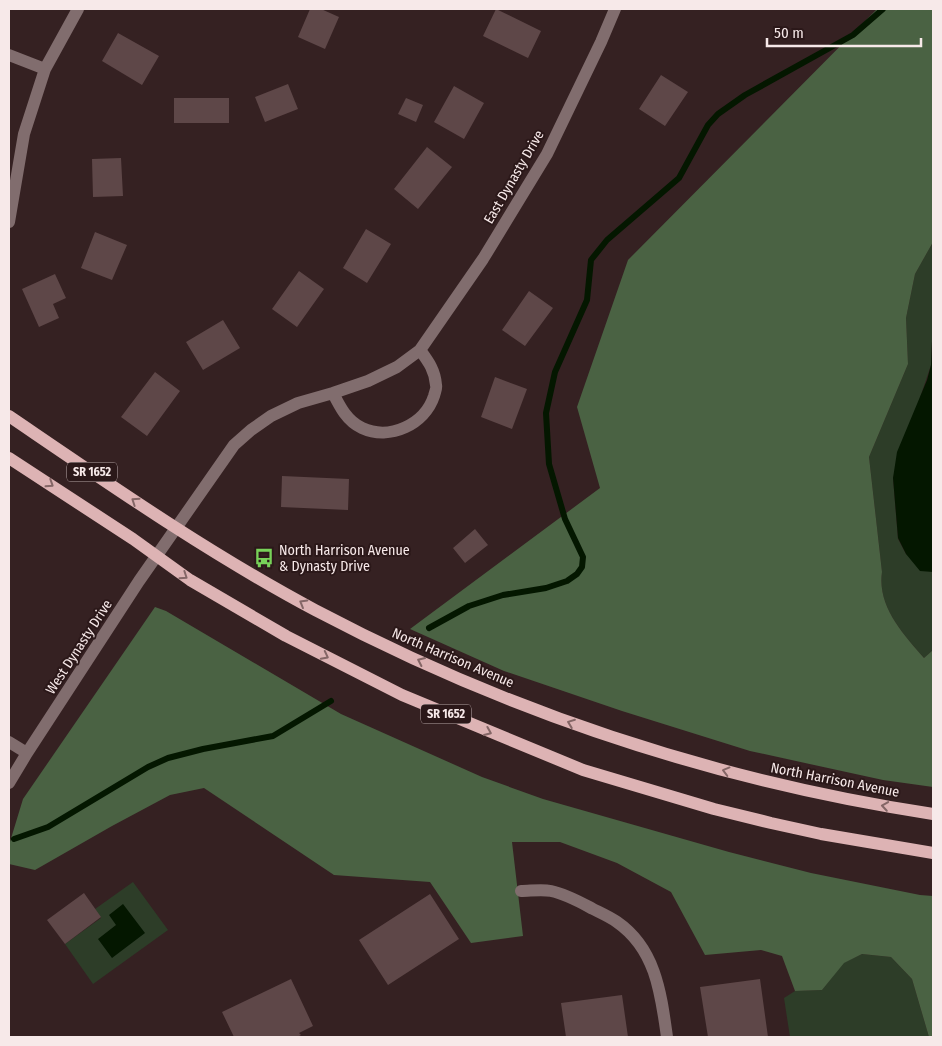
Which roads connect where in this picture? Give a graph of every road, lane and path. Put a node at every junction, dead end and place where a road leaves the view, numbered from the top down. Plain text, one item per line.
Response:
1 (78, 9) edge
2 (615, 9) edge
3 (9, 55) edge
4 (45, 69) junction
5 (9, 222) edge
6 (420, 350) junction
7 (333, 393) junction
8 (9, 416) edge
9 (9, 458) edge
10 (176, 528) junction
11 (156, 557) junction
12 (9, 742) edge
13 (26, 753) junction
14 (9, 783) edge
15 (933, 814) edge
16 (933, 853) edge
17 (521, 891) dead end
18 (667, 1037) edge

1 - 4 street
2 - 6 street, East Dynasty Drive
3 - 4 street
4 - 5 street
6 - 7 street, East Dynasty Drive
6 - 7 street
7 - 10 street, East Dynasty Drive
10 -> 8 main road, North Harrison Avenue / SR 1652
9 -> 11 main road, SR 1652
10 - 11 street, West Dynasty Drive
15 -> 10 main road, North Harrison Avenue / SR 1652
11 - 13 street, West Dynasty Drive
11 -> 16 main road, SR 1652
12 - 13 street
13 - 14 street, West Dynasty Drive
17 - 18 street

